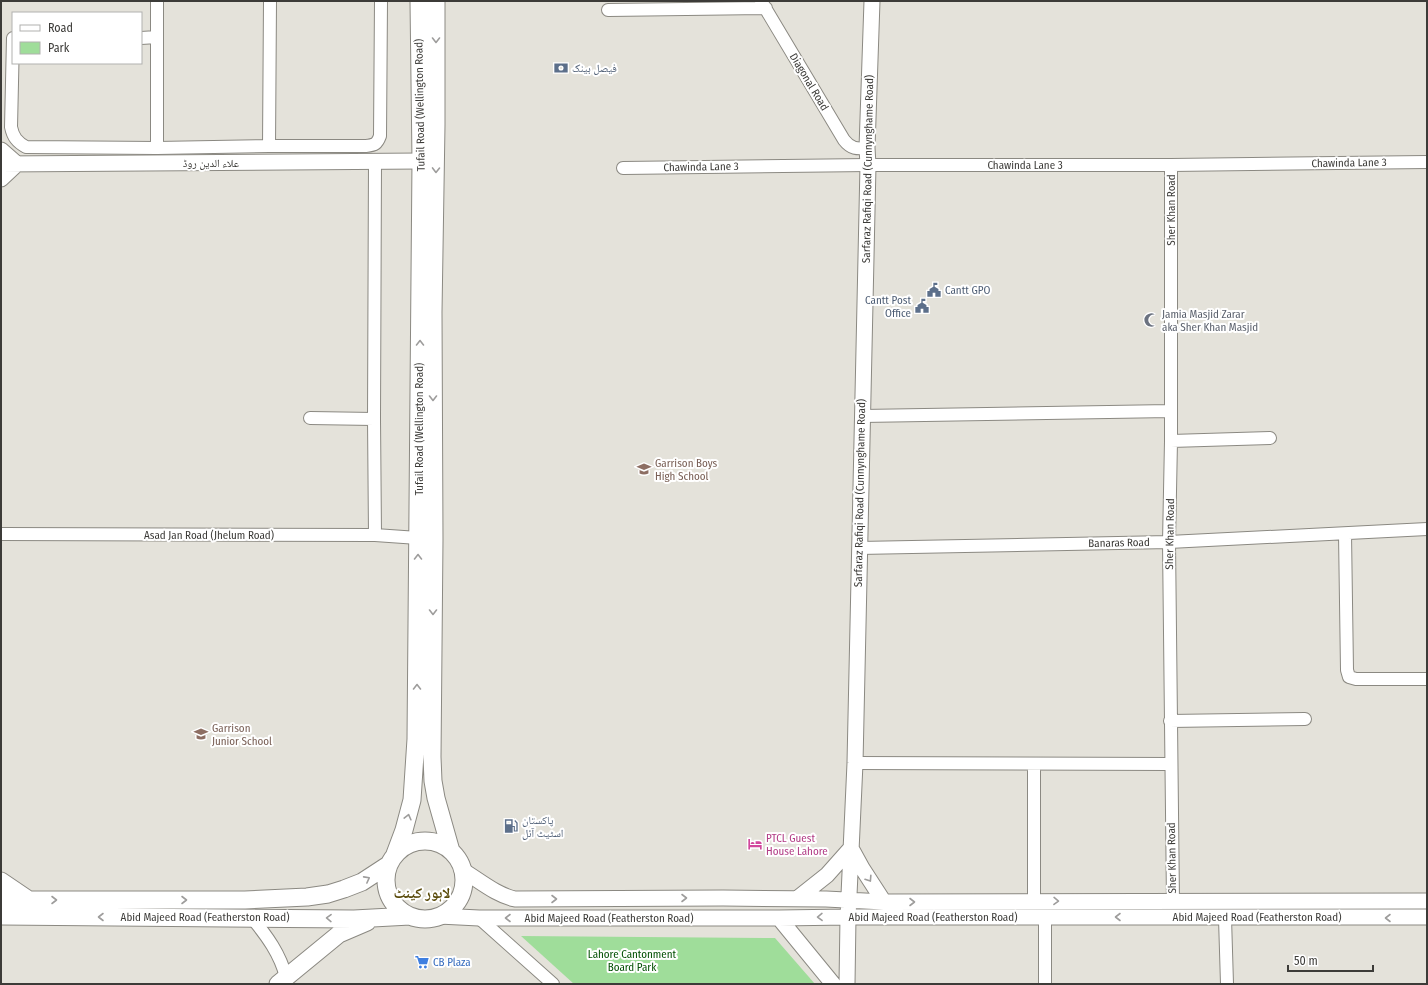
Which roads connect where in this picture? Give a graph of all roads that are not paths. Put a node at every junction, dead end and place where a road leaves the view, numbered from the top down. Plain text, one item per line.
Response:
1 (157, 1) edge
2 (270, 1) edge
3 (381, 1) edge
4 (419, 1) edge
5 (436, 1) edge
6 (872, 1) edge
7 (764, 5) edge
8 (608, 10) dead end
9 (142, 38) edge
10 (157, 38) junction
11 (12, 64) edge
12 (268, 146) junction
13 (157, 148) junction
14 (867, 148) junction
15 (1, 150) edge
16 (421, 161) junction
17 (375, 162) junction
18 (1427, 162) edge
19 (1, 164) edge
20 (18, 164) junction
21 (868, 165) junction
22 (1171, 165) junction
23 (623, 168) dead end
24 (1, 179) edge
25 (1170, 411) junction
26 (862, 416) junction
27 (310, 418) dead end
28 (374, 419) junction
29 (1270, 438) dead end
30 (1171, 440) junction
31 (1427, 529) edge
32 (1, 534) edge
33 (1345, 534) junction
34 (374, 535) junction
35 (418, 538) junction
36 (1170, 542) junction
37 (859, 548) junction
38 (1427, 679) edge
39 (1305, 719) dead end
40 (1170, 721) junction
41 (855, 763) junction
42 (1034, 764) junction
43 (1171, 764) junction
44 (851, 848) junction
45 (452, 851) junction
46 (392, 860) junction
47 (462, 870) junction
48 (1, 881) edge
49 (798, 898) junction
50 (29, 900) junction
51 (848, 900) junction
52 (1034, 901) junction
53 (1427, 901) edge
54 (884, 902) junction
55 (1173, 902) junction
56 (1143, 910) junction
57 (1, 913) edge
58 (410, 916) junction
59 (439, 916) junction
60 (848, 917) junction
61 (1044, 917) junction
62 (252, 918) junction
63 (377, 918) junction
64 (479, 918) junction
65 (779, 918) junction
66 (1225, 918) junction
67 (1427, 918) edge
68 (282, 980) edge
69 (554, 984) edge
70 (833, 984) edge
71 (847, 984) edge
72 (1045, 984) edge
73 (1227, 984) edge

1 - 10 street
2 - 12 street
3 - 12 street
4 - 16 main road, Tufail Road (Wellington Road)
5 -> 45 main road, Tufail Road (Wellington Road)
6 - 14 street, Sarfaraz Rafiqi Road (Cunnynghame Road)
7 - 8 street
7 - 14 street, Diagonal Road
9 - 10 street
10 - 13 street
11 - 13 street
12 - 13 street
14 - 21 street, Sarfaraz Rafiqi Road (Cunnynghame Road)
15 - 20 street
16 - 17 street, علاء الدین روڈ
35 -> 16 main road, Tufail Road (Wellington Road)
17 - 20 street, علاء الدین روڈ
17 - 28 street
18 - 22 street, Chawinda Lane 3
19 - 20 street, علاء الدین روڈ
20 - 24 street
21 - 22 street, Chawinda Lane 3
21 - 23 street, Chawinda Lane 3
21 - 26 street, Sarfaraz Rafiqi Road (Cunnynghame Road)
22 - 25 street, Sher Khan Road
25 - 26 street
25 - 30 street, Sher Khan Road
26 - 37 street, Sarfaraz Rafiqi Road (Cunnynghame Road)
27 - 28 street
28 - 34 street
29 - 30 street
30 - 36 street, Sher Khan Road
31 - 33 street, Banaras Road
32 - 34 street, Asad Jan Road (Jhelum Road)
33 - 36 street, Banaras Road
33 - 38 street
34 - 35 street, Asad Jan Road (Jhelum Road)
46 -> 35 main road, Tufail Road (Wellington Road)
36 - 37 street, Banaras Road
36 - 40 street, Sher Khan Road
37 - 41 street, Sarfaraz Rafiqi Road (Cunnynghame Road)
39 - 40 street
40 - 43 street, Sher Khan Road
41 - 42 street
41 - 44 street, Sarfaraz Rafiqi Road (Cunnynghame Road)
42 - 43 street
42 - 52 street
43 - 55 street, Sher Khan Road
44 - 49 street
44 - 51 street, Sarfaraz Rafiqi Road (Cunnynghame Road)
44 -> 54 street
45 - 46 main road
45 - 47 main road
50 -> 46 main road, Abid Majeed Road (Featherston Road)
46 - 58 main road
47 -> 49 street, Abid Majeed Road (Featherston Road)
47 - 59 main road
48 - 50 main road
49 - 51 street, Abid Majeed Road (Featherston Road)
50 - 57 main road, Abid Majeed Road (Featherston Road)
51 - 54 street, Abid Majeed Road (Featherston Road)
51 - 60 street, Sarfaraz Rafiqi Road (Cunnynghame Road)
54 -> 52 street, Abid Majeed Road (Featherston Road)
52 -> 56 street, Abid Majeed Road (Featherston Road)
53 - 55 street, Abid Majeed Road (Featherston Road)
55 - 56 street, Abid Majeed Road (Featherston Road)
56 -> 61 street, Abid Majeed Road (Featherston Road)
56 - 66 street, Abid Majeed Road (Featherston Road)
62 -> 57 main road, Abid Majeed Road (Featherston Road)
58 - 59 main road
58 - 63 main road, Abid Majeed Road (Featherston Road)
59 - 64 street, Abid Majeed Road (Featherston Road)
60 - 61 street, Abid Majeed Road (Featherston Road)
60 -> 65 street, Abid Majeed Road (Featherston Road)
60 - 71 street, Sarfaraz Rafiqi Road (Cunnynghame Road)
61 - 72 street
63 -> 62 main road, Abid Majeed Road (Featherston Road)
62 - 68 street
63 - 68 main road
65 -> 64 street, Abid Majeed Road (Featherston Road)
64 - 69 street
65 - 70 street
67 -> 66 street, Abid Majeed Road (Featherston Road)
66 - 73 street

